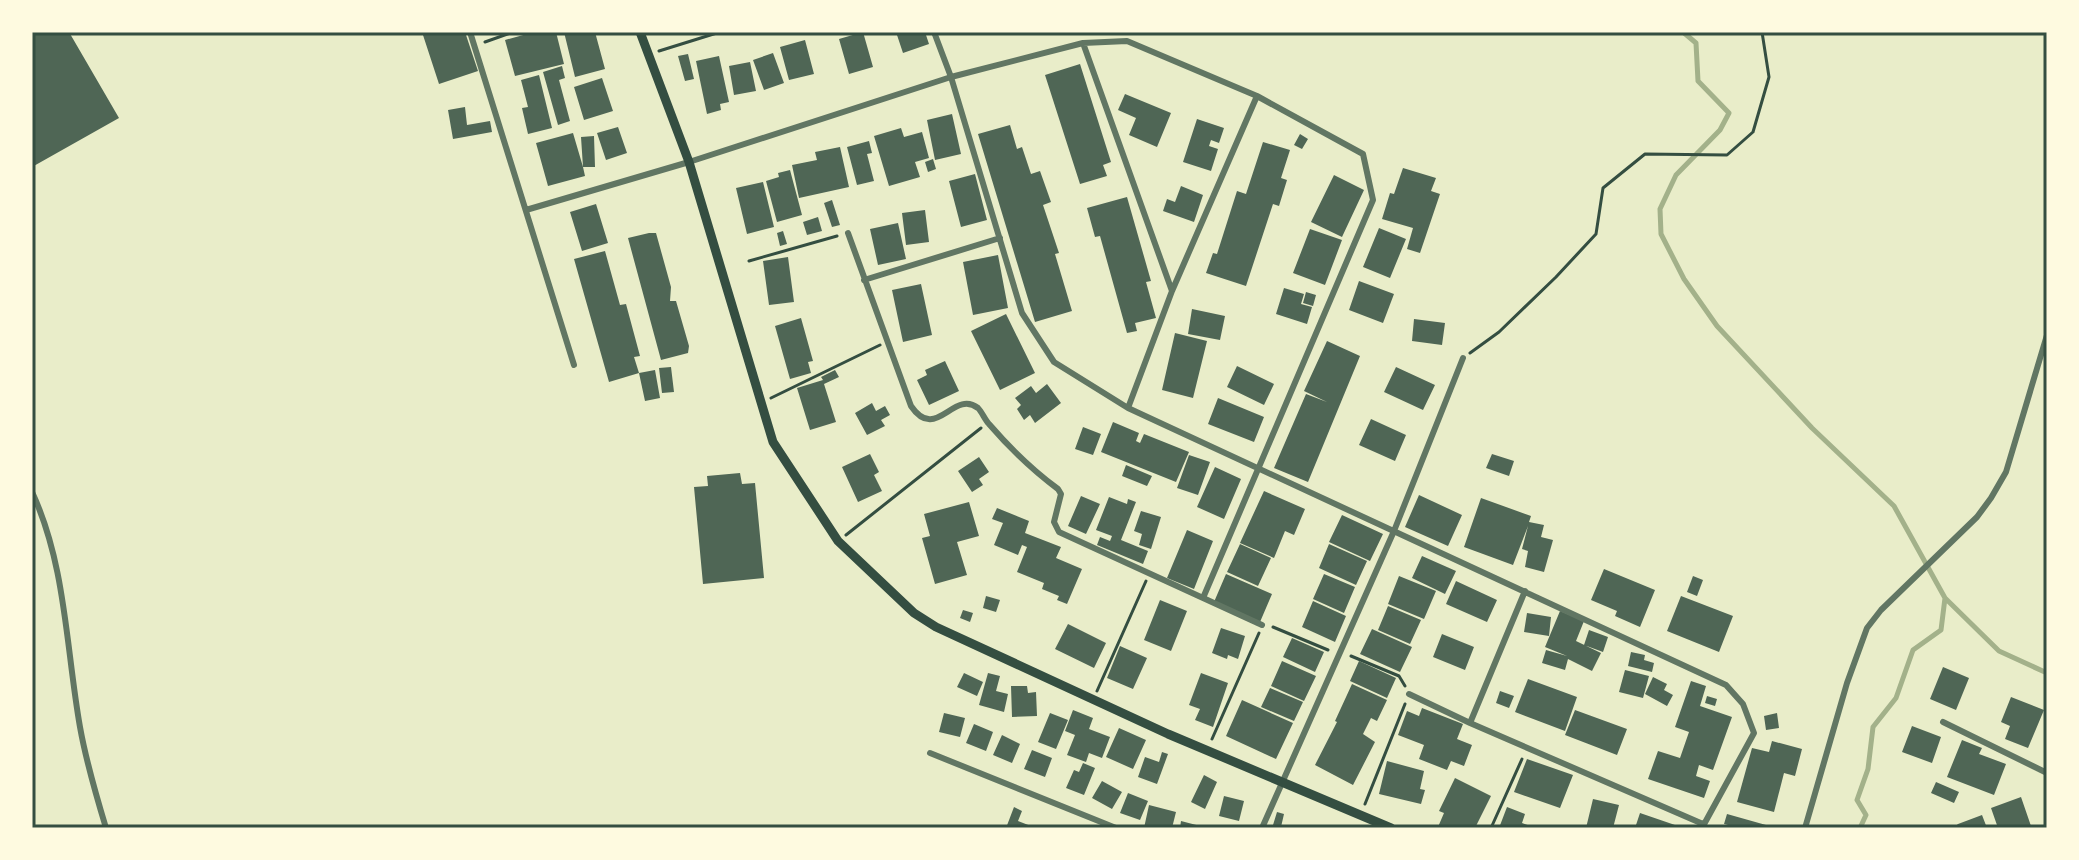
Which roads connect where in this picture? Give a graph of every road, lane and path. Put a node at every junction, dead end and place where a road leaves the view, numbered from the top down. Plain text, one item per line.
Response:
1 (470, 32) edge
2 (513, 32) edge
3 (640, 32) edge
4 (720, 32) edge
5 (934, 32) edge
6 (1762, 32) edge
7 (1083, 43) junction
8 (474, 45) junction
9 (649, 54) junction
10 (951, 77) junction
11 (1257, 96) junction
12 (689, 162) junction
13 (526, 210) junction
14 (848, 233) joint
15 (1000, 238) junction
16 (749, 261) dead end
17 (864, 280) junction
18 (1172, 291) junction
19 (2047, 335) edge
20 (887, 342) junction
21 (1463, 358) joint
22 (574, 365) dead end
23 (761, 403) junction
24 (1128, 408) junction
25 (987, 423) junction
26 (1259, 468) junction
27 (32, 492) edge
28 (1394, 531) junction
29 (838, 541) junction
30 (1149, 573) junction
31 (1525, 591) junction
32 (1203, 598) junction
33 (1262, 625) junction
34 (1340, 655) junction
35 (1409, 694) junction
36 (1093, 700) junction
37 (1943, 722) dead end
38 (1470, 723) junction
39 (1527, 748) junction
40 (1207, 750) junction
41 (930, 753) dead end
42 (2047, 773) edge
43 (1283, 784) junction
44 (1360, 815) junction
45 (1702, 826) edge
46 (106, 828) edge
47 (1116, 828) edge
48 (1262, 828) edge
49 (1391, 828) edge
50 (1491, 828) edge
51 (1805, 828) edge

1 - 8 street
2 - 8 path
3 - 9 main road
4 - 9 path
5 - 10 street
6 - 21 path
7 - 10 street
7 - 11 street
7 - 18 street
8 - 13 street
9 - 12 main road
10 - 12 street
10 - 15 street
11 - 18 street
11 - 26 street
12 - 13 street
12 - 23 main road
13 - 22 street
14 - 16 path
14 - 17 street
15 - 17 street
15 - 24 street
17 - 20 street
18 - 24 street
19 - 51 street
20 - 23 path
20 - 25 street
21 - 28 street
23 - 29 main road
24 - 26 street
25 - 29 path
25 - 30 street
26 - 28 street
26 - 32 street
27 - 46 street
28 - 31 street
28 - 34 street
29 - 36 main road
30 - 32 street
30 - 36 path
31 - 38 street
31 - 45 street
32 - 33 street
33 - 34 path
33 - 40 path
34 - 35 path
34 - 43 street
35 - 38 street
35 - 44 path
36 - 40 main road
37 - 42 street
38 - 39 street
39 - 45 street
39 - 50 path
40 - 43 main road
41 - 47 street
43 - 44 main road
43 - 48 street
44 - 49 main road

